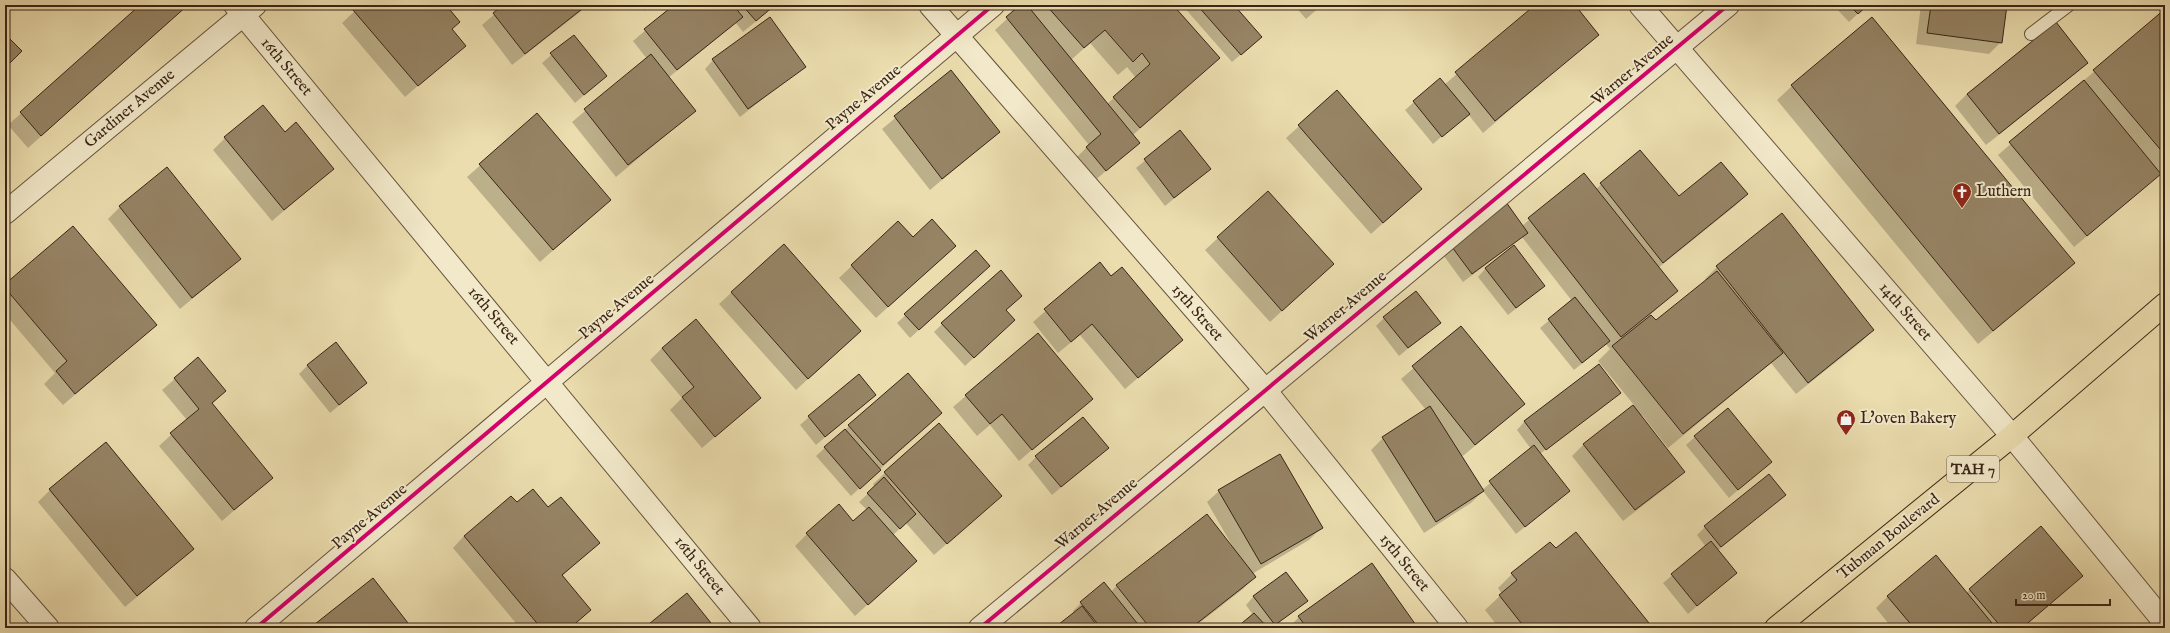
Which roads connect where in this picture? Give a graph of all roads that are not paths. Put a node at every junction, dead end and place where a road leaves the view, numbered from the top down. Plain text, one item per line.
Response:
1 (930, 5) edge
2 (993, 5) edge
3 (1640, 5) edge
4 (1728, 5) edge
5 (2069, 5) edge
6 (244, 8) edge
7 (2031, 34) dead end
8 (956, 36) junction
9 (1677, 49) junction
10 (5, 213) edge
11 (2165, 304) edge
12 (547, 382) junction
13 (1265, 390) junction
14 (2012, 436) junction
15 (5, 579) edge
16 (2165, 623) edge
17 (48, 628) edge
18 (256, 628) edge
19 (750, 628) edge
20 (980, 628) edge
21 (1457, 628) edge
22 (1776, 628) edge

1 - 8 street, 15th Street
2 - 8 street, Payne Avenue
3 - 9 street, 14th Street
4 - 9 street, Warner Avenue
5 - 7 lane
6 - 10 street, Gardiner Avenue
6 - 12 street, 16th Street
8 - 12 street, Payne Avenue
8 - 13 street, 15th Street
9 - 13 street, Warner Avenue
9 - 14 street, 14th Street
11 - 14 highway, Tubman Boulevard / TAH 7
12 - 18 street, Payne Avenue
12 - 19 street, 16th Street
13 - 20 street, Warner Avenue
13 - 21 street, 15th Street
14 - 16 street, 14th Street
14 - 22 highway, Tubman Boulevard / TAH 7
15 - 17 street

